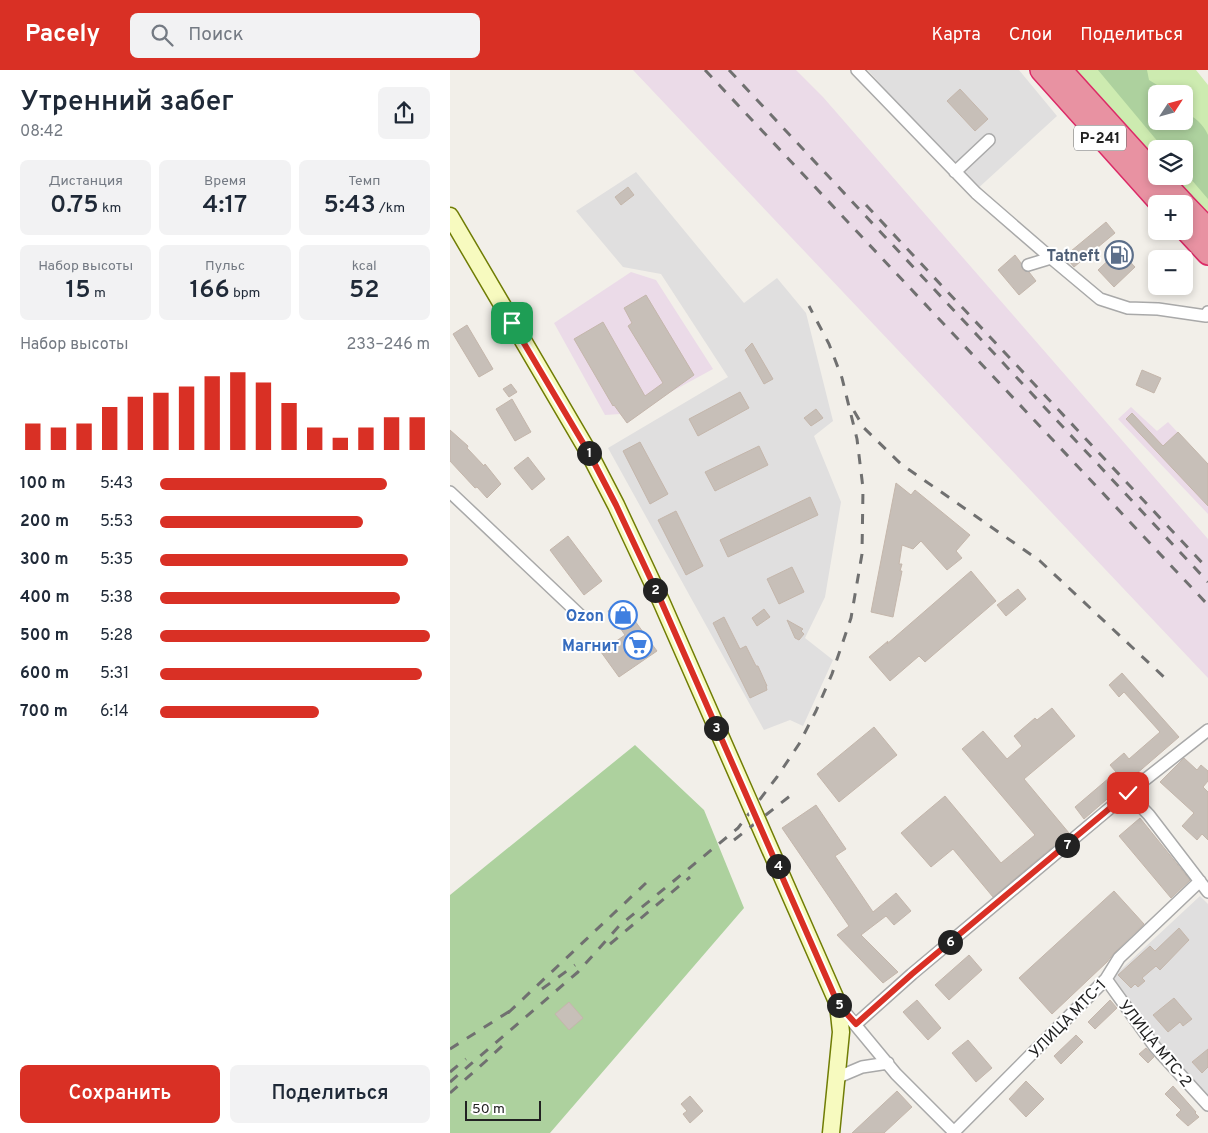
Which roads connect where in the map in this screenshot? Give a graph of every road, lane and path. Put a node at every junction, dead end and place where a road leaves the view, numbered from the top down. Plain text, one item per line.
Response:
1 (857, 70) edge
2 (1041, 70) edge
3 (1061, 70) edge
4 (989, 140) dead end
5 (1148, 166) edge
6 (955, 172) junction
7 (1166, 185) edge
8 (1153, 195) edge
9 (1175, 195) edge
10 (1193, 213) edge
11 (450, 216) edge
12 (1208, 229) edge
13 (1193, 238) edge
14 (1208, 254) edge
15 (1051, 258) junction
16 (1028, 265) dead end
17 (1208, 312) edge
18 (450, 492) edge
19 (581, 616) dead end
20 (1208, 730) edge
21 (1128, 793) junction
22 (1200, 882) junction
23 (1208, 892) edge
24 (1106, 979) junction
25 (838, 1004) junction
26 (856, 1024) junction
27 (888, 1063) junction
28 (836, 1078) junction
29 (1208, 1105) edge
30 (831, 1133) edge
31 (954, 1133) edge

1 - 6 street
2 - 8 highway, Р-241
3 - 5 highway, Р-241
4 - 6 street
6 - 15 street
7 - 9 highway, Р-241
10 - 12 highway, Р-241
11 - 25 street
13 - 14 highway
15 - 16 street
15 - 17 street
18 - 19 street
20 - 21 street
21 - 22 street
21 - 26 street
22 - 23 street
22 - 24 street, УЛИЦА МТС-1
24 - 29 street, УЛИЦА МТС-2
24 - 31 street, УЛИЦА МТС-1
25 - 26 street
25 - 28 street
26 - 27 street
27 - 28 street
27 - 31 street
28 - 30 street

